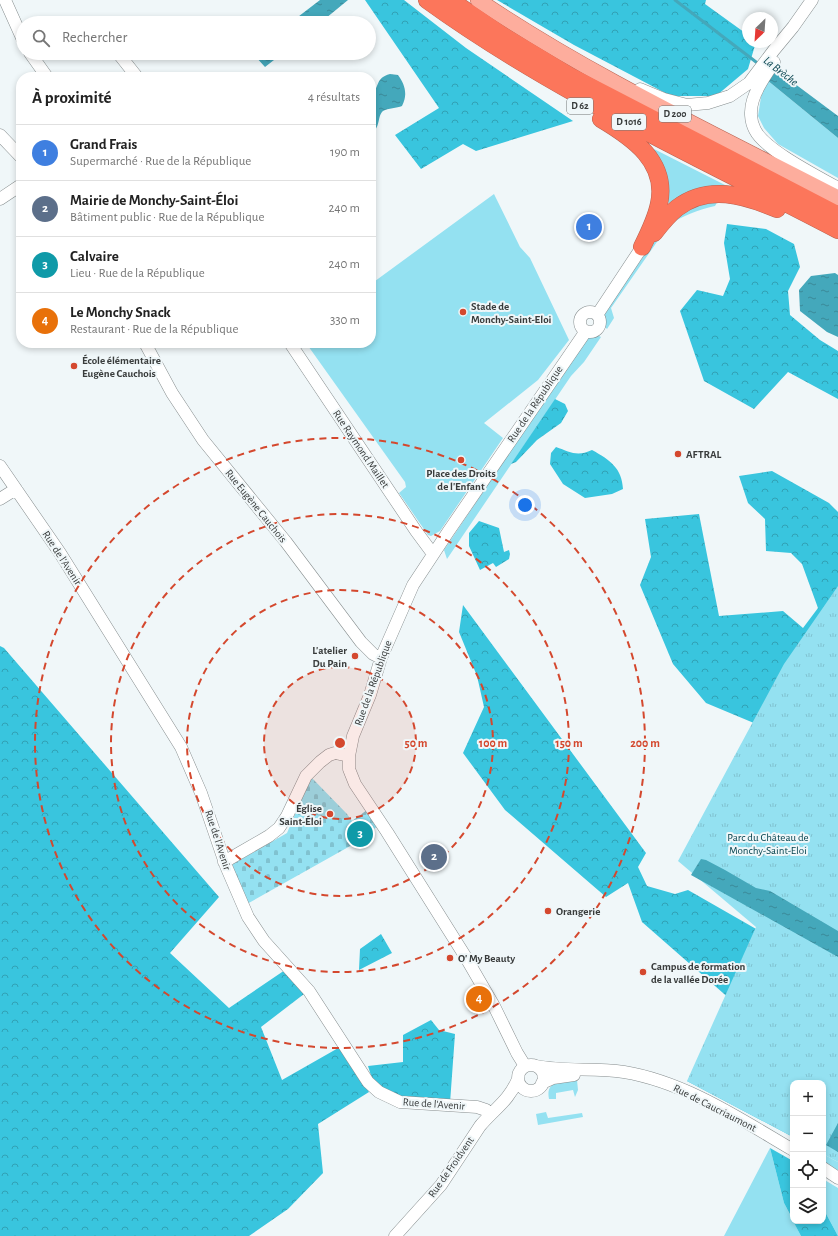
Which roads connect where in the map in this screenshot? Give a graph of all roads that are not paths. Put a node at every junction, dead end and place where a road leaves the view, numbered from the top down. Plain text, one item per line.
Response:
1 (4, 0) edge
2 (450, 0) edge
3 (478, 0) edge
4 (812, 0) edge
5 (429, 1) edge
6 (16, 25) edge
7 (528, 33) junction
8 (35, 60) edge
9 (124, 60) edge
10 (44, 72) edge
11 (133, 72) edge
12 (758, 79) junction
13 (0, 135) edge
14 (16, 152) edge
15 (16, 188) edge
16 (838, 188) edge
17 (838, 198) edge
18 (0, 199) edge
19 (838, 215) edge
20 (838, 230) edge
21 (838, 239) edge
22 (642, 247) junction
23 (148, 348) edge
24 (293, 348) edge
25 (0, 466) edge
26 (16, 489) junction
27 (0, 499) edge
28 (433, 554) junction
29 (381, 658) junction
30 (355, 731) junction
31 (329, 755) junction
32 (349, 756) junction
33 (224, 862) junction
34 (531, 1066) junction
35 (609, 1070) junction
36 (518, 1079) junction
37 (537, 1087) junction
38 (502, 1105) junction
39 (490, 1115) junction
40 (790, 1148) edge
41 (826, 1170) edge
42 (838, 1178) edge
43 (395, 1236) edge

1 - 6 street
2 - 19 highway, D 1016
3 - 7 main road, D 200
4 - 12 street
5 - 20 highway, D 1016
5 - 22 highway, D 62
7 - 12 street
7 - 17 main road, D 200
8 - 10 street
9 - 11 street
12 - 16 street
13 - 14 street
15 - 18 street
21 - 22 highway, D 62
22 - 28 street, Rue de la République / D 62
23 - 29 street, Rue Eugène Cauchois
24 - 28 street, Rue Raymond Maillet
25 - 26 street, Rue de l'Avenir
26 - 27 street
26 - 33 street, Rue de l'Avenir
28 - 29 street, Rue de la République
29 - 30 street, Rue de la République
30 - 31 street
30 - 32 street, Rue de la République
31 - 32 street
31 - 33 street
32 - 34 street, Rue de la République
33 - 39 street, Rue de l'Avenir
34 - 35 street
34 - 36 street
34 - 37 street
35 - 37 street
35 - 40 street, Rue de Caucriaumont
36 - 37 street
36 - 38 street
37 - 38 street
38 - 39 street
39 - 43 street, Rue de Froidvent
41 - 42 street

